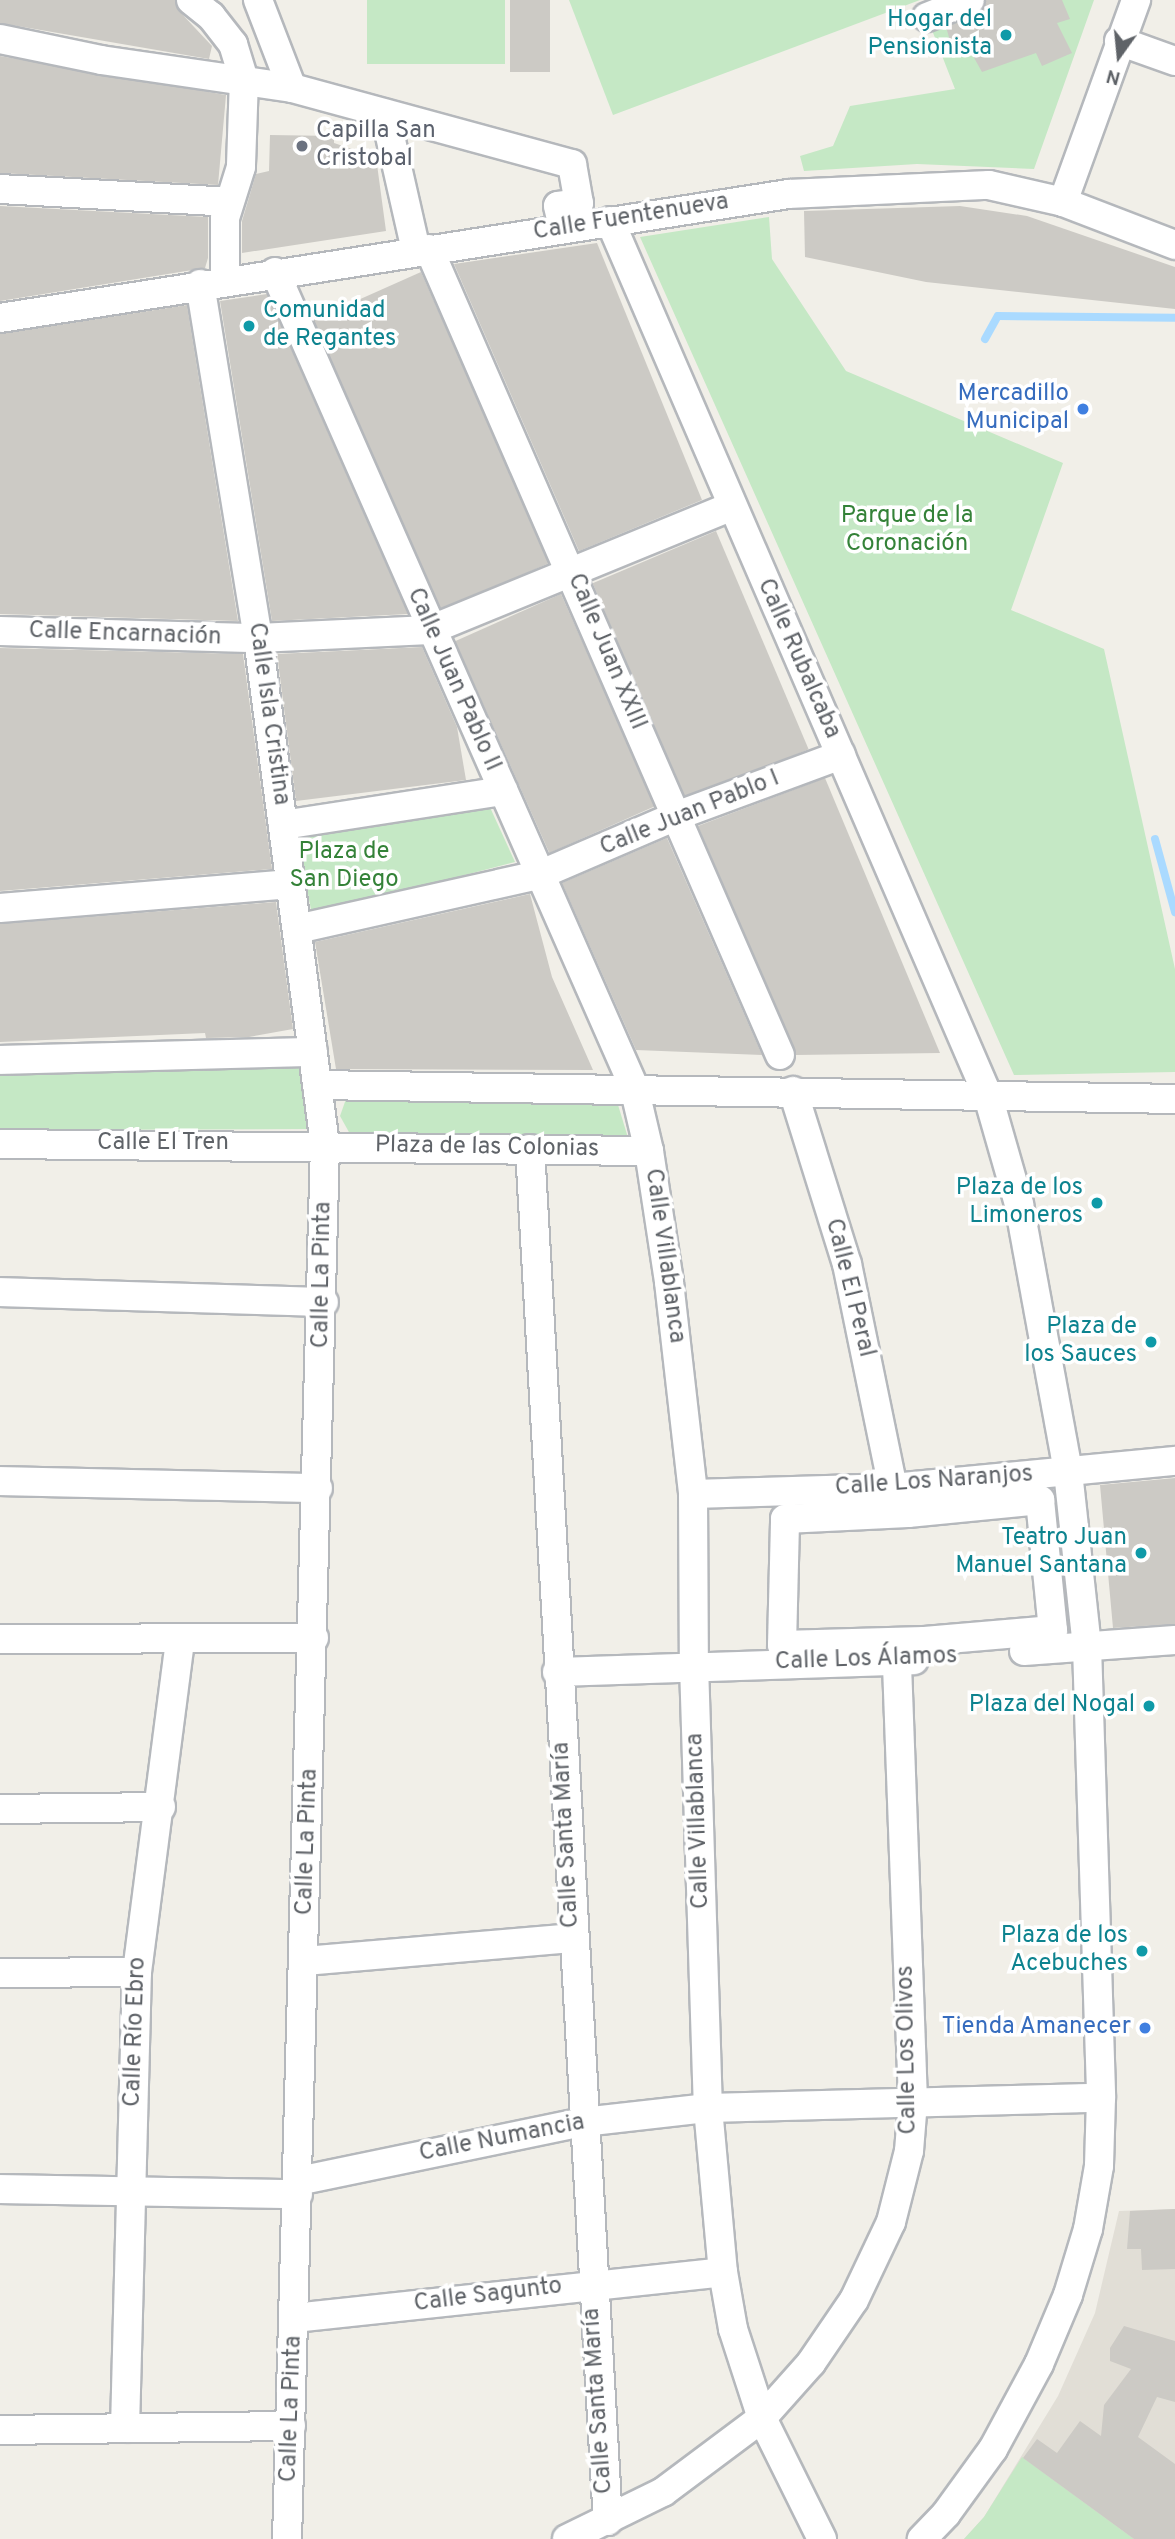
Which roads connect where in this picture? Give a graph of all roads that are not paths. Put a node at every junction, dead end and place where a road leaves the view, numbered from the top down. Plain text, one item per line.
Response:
1 (191, 0) edge
2 (258, 0) edge
3 (1136, 0) edge
4 (0, 39) edge
5 (1119, 41) junction
6 (1175, 61) edge
7 (244, 79) junction
8 (292, 88) junction
9 (385, 114) junction
10 (0, 189) edge
11 (229, 201) junction
12 (1063, 202) junction
13 (610, 221) junction
14 (562, 228) junction
15 (1175, 245) edge
16 (423, 250) junction
17 (275, 272) junction
18 (212, 282) junction
19 (0, 318) edge
20 (730, 507) junction
21 (572, 572) junction
22 (430, 630) junction
23 (0, 631) edge
24 (258, 638) junction
25 (841, 755) junction
26 (503, 791) junction
27 (676, 816) junction
28 (283, 825) junction
29 (539, 875) junction
30 (291, 884) junction
31 (0, 908) edge
32 (297, 929) junction
33 (313, 1052) junction
34 (780, 1055) dead end
35 (0, 1060) edge
36 (317, 1085) junction
37 (634, 1087) junction
38 (793, 1091) junction
39 (988, 1096) junction
40 (1175, 1099) edge
41 (0, 1144) edge
42 (325, 1145) junction
43 (530, 1149) junction
44 (649, 1150) junction
45 (0, 1292) edge
46 (324, 1301) junction
47 (1175, 1461) edge
48 (1068, 1472) junction
49 (0, 1482) edge
50 (318, 1488) junction
51 (893, 1488) junction
52 (693, 1494) junction
53 (1052, 1630) joint
54 (314, 1638) junction
55 (0, 1639) edge
56 (180, 1639) junction
57 (1175, 1640) edge
58 (1087, 1646) junction
59 (897, 1661) junction
60 (694, 1665) junction
61 (558, 1672) junction
62 (161, 1807) junction
63 (0, 1810) edge
64 (572, 1938) junction
65 (304, 1961) junction
66 (137, 1972) junction
67 (0, 1973) edge
68 (1101, 2098) junction
69 (913, 2101) junction
70 (708, 2108) junction
71 (583, 2122) junction
72 (298, 2188) junction
73 (0, 2189) edge
74 (130, 2191) junction
75 (723, 2272) junction
76 (592, 2284) junction
77 (294, 2318) junction
78 (762, 2418) junction
79 (291, 2426) junction
80 (125, 2428) junction
81 (0, 2430) edge
82 (608, 2521) junction
83 (287, 2539) edge
84 (567, 2539) edge
85 (822, 2539) edge
86 (922, 2539) edge

1 - 7 street, Calle Isla Cristina
2 - 8 street
3 - 5 street
4 - 7 street
5 - 6 street
5 - 12 street
7 - 8 street
7 - 11 street, Calle Isla Cristina
8 - 9 street
9 - 14 street
9 - 16 street, Calle Juan XXIII
10 - 11 street
11 - 18 street, Calle Isla Cristina
12 - 13 street, Calle Fuentenueva
12 - 15 street, Calle Fuentenueva
13 - 14 street, Calle Fuentenueva
13 - 20 street, Calle Rubalcaba
14 - 16 street, Calle Fuentenueva
16 - 17 street, Calle Fuentenueva
16 - 21 street, Calle Juan XXIII
17 - 18 street, Calle Fuentenueva
17 - 22 street, Calle Juan Pablo II
18 - 19 street, Calle Fuentenueva
18 - 24 street, Calle Isla Cristina
20 - 21 street, Calle Encarnación
20 - 25 street, Calle Rubalcaba
21 - 22 street, Calle Encarnación
21 - 27 street, Calle Juan XXIII
22 - 24 street, Calle Encarnación
22 - 26 street, Calle Juan Pablo II
23 - 24 street, Calle Encarnación
24 - 28 street, Calle Isla Cristina
25 - 27 street, Calle Juan Pablo I
25 - 39 street, Calle Rubalcaba
26 - 28 street
26 - 29 street, Calle Juan Pablo II
27 - 29 street, Calle Juan Pablo I
27 - 34 street, Calle Juan XXIII
28 - 30 street, Calle Isla Cristina
29 - 32 street
29 - 37 street, Calle Juan Pablo II
30 - 31 street
30 - 32 street, Calle Isla Cristina
32 - 33 street, Calle Isla Cristina
33 - 35 street
33 - 36 street, Calle Isla Cristina
36 - 37 street
36 - 42 street, Calle Isla Cristina
37 - 38 street
37 - 44 street, Calle Villablanca
38 - 39 street
38 - 51 street, Calle El Peral
39 - 40 street
39 - 48 street, Calle Rubalcaba
41 - 42 street, Calle El Tren
42 - 43 street, Plaza de las Colonias
42 - 46 street, Calle La Pinta
43 - 44 street, Plaza de las Colonias
43 - 61 street, Calle Santa María
44 - 52 street, Calle Villablanca
45 - 46 street
46 - 50 street, Calle La Pinta
47 - 48 street, Calle Los Naranjos
48 - 51 street, Calle Los Naranjos
48 - 58 street, Calle Rubalcaba
49 - 50 street
50 - 54 street, Calle La Pinta
51 - 52 street, Calle Los Naranjos
52 - 60 street, Calle Villablanca
53 - 53 street
54 - 56 street
54 - 65 street, Calle La Pinta
55 - 56 street
56 - 62 street, Calle Río Ebro
57 - 58 street, Calle Los Álamos
58 - 59 street, Calle Los Álamos
58 - 68 street, Calle Rubalcaba
59 - 60 street, Calle Los Álamos
59 - 69 street, Calle Los Olivos
60 - 61 street, Calle Los Álamos
60 - 70 street, Calle Villablanca
61 - 64 street, Calle Santa María
62 - 63 street
62 - 66 street, Calle Río Ebro
64 - 65 street
64 - 71 street, Calle Santa María
65 - 72 street, Calle La Pinta
66 - 67 street
66 - 74 street, Calle Río Ebro
68 - 69 street, Calle Numancia
68 - 86 street, Calle Rubalcaba
69 - 70 street, Calle Numancia
69 - 78 street, Calle Los Olivos
70 - 71 street, Calle Numancia
70 - 75 street, Calle Villablanca
71 - 72 street, Calle Numancia
71 - 76 street, Calle Santa María
72 - 74 street, Calle Numancia
72 - 77 street, Calle La Pinta
73 - 74 street, Calle Numancia
74 - 80 street, Calle Río Ebro
75 - 76 street, Calle Sagunto
75 - 78 street, Calle Villablanca
76 - 77 street, Calle Sagunto
76 - 82 street, Calle Santa María
77 - 79 street, Calle La Pinta
78 - 82 street, Calle Los Olivos
78 - 85 street, Calle Villablanca
79 - 80 street
79 - 83 street, Calle La Pinta
80 - 81 street
82 - 84 street, Calle Los Olivos

